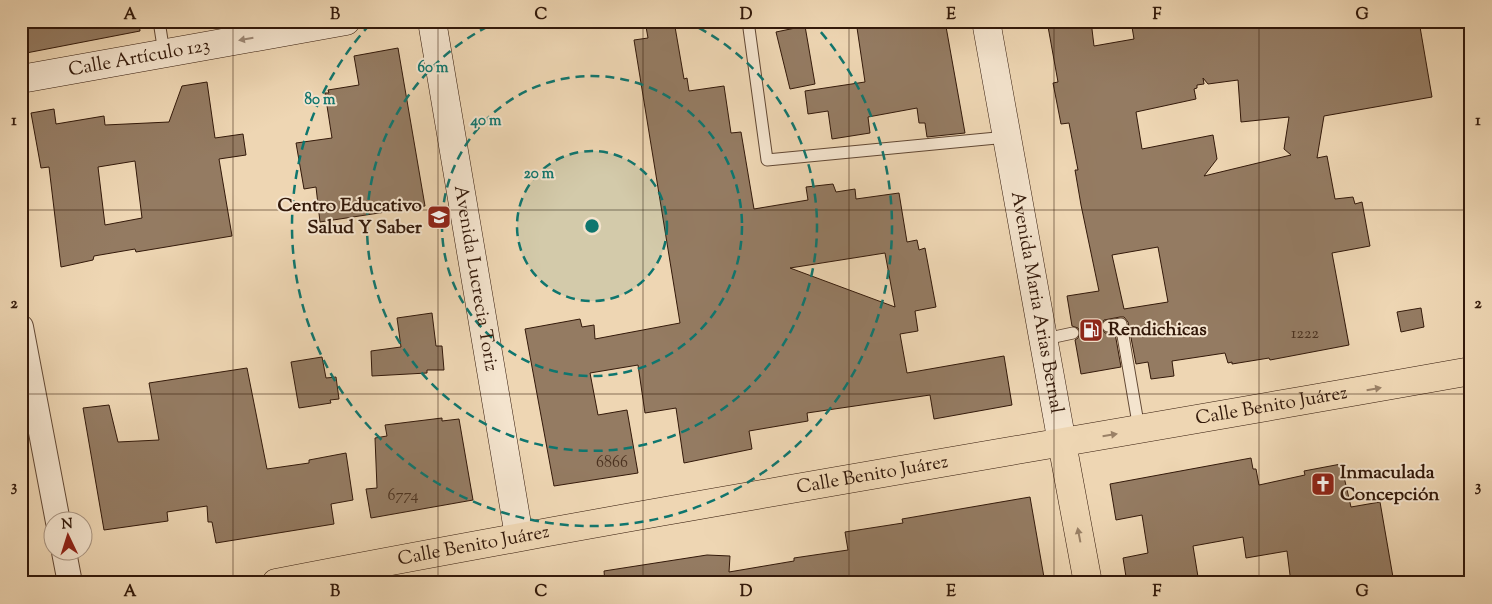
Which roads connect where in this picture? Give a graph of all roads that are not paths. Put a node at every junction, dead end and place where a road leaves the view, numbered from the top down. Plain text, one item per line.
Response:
1 (159, 21) edge
2 (346, 21) edge
3 (432, 21) edge
4 (748, 21) edge
5 (986, 21) edge
6 (164, 53) junction
7 (21, 79) edge
8 (1008, 137) junction
9 (1108, 326) dead end
10 (21, 327) edge
11 (1073, 333) dead end
12 (1045, 339) junction
13 (1471, 371) edge
14 (1139, 431) junction
15 (1062, 443) junction
16 (56, 512) edge
17 (519, 536) junction
18 (66, 562) edge
19 (70, 583) edge
20 (276, 583) edge
21 (1088, 583) edge

1 - 6 lane
2 -> 6 street, Calle Artículo 123
3 - 17 street, Avenida Lucrecia Toriz
4 - 8 lane
5 - 8 street, Avenida Maria Arias Bernal
6 - 7 street, Calle Artículo 123
8 - 12 street, Avenida Maria Arias Bernal
9 - 14 lane
10 - 16 street
11 - 12 lane
12 - 15 street, Avenida Maria Arias Bernal
14 -> 13 main road, Calle Benito Juárez
15 -> 14 main road, Calle Benito Juárez
15 - 17 main road, Calle Benito Juárez
21 -> 15 main road, Avenida Maria Arias Bernal
17 - 20 main road, Calle Benito Juárez
18 - 19 street

